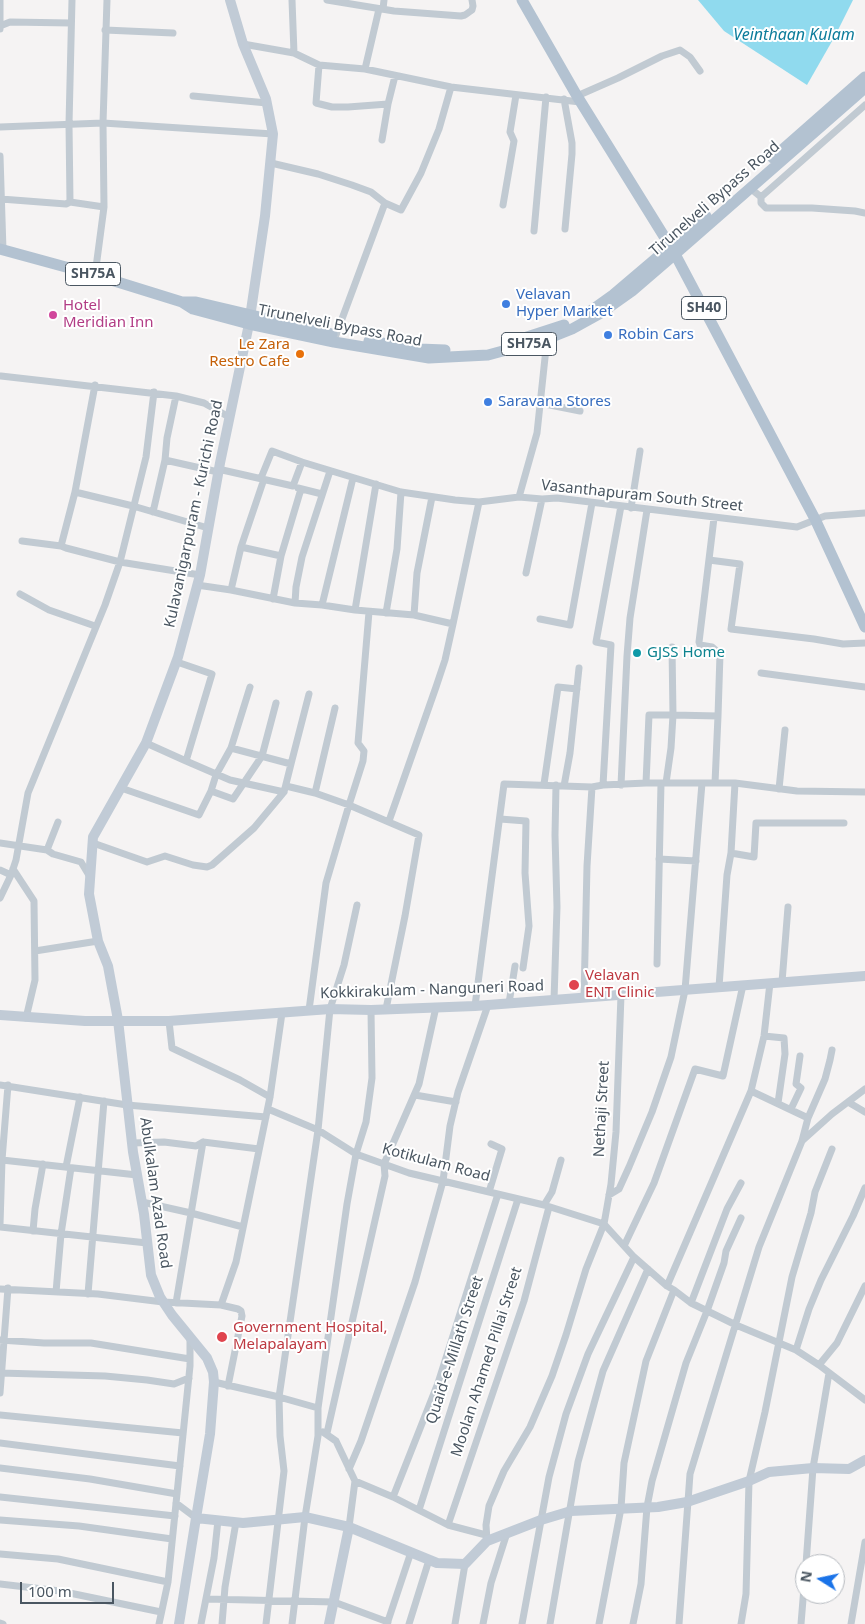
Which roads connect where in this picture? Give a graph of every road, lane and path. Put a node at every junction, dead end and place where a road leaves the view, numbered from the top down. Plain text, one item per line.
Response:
1 (0, 0) edge
2 (72, 0) edge
3 (107, 0) edge
4 (230, 0) edge
5 (292, 0) edge
6 (327, 0) edge
7 (384, 0) edge
8 (472, 0) edge
9 (522, 0) edge
10 (349, 2) edge
11 (381, 9) junction
12 (71, 24) junction
13 (0, 28) edge
14 (105, 30) junction
15 (173, 33) dead end
16 (243, 44) junction
17 (294, 53) junction
18 (319, 64) junction
19 (365, 69) junction
20 (700, 71) dead end
21 (395, 76) junction
22 (865, 77) edge
23 (451, 87) junction
24 (865, 88) edge
25 (516, 95) junction
26 (193, 96) dead end
27 (546, 97) junction
28 (564, 99) junction
29 (578, 99) junction
30 (267, 103) junction
31 (388, 104) junction
32 (865, 105) edge
33 (69, 124) junction
34 (104, 124) junction
35 (0, 126) edge
36 (272, 134) junction
37 (382, 140) dead end
38 (0, 156) edge
39 (271, 163) junction
40 (750, 188) junction
41 (762, 197) junction
42 (1, 199) edge
43 (70, 202) junction
44 (385, 203) junction
45 (503, 205) dead end
46 (104, 206) junction
47 (865, 213) edge
48 (565, 229) dead end
49 (534, 231) dead end
50 (1, 250) edge
51 (673, 251) junction
52 (95, 275) junction
53 (250, 320) junction
54 (336, 335) junction
55 (547, 339) junction
56 (1, 376) edge
57 (94, 385) junction
58 (154, 392) junction
59 (176, 396) junction
60 (540, 404) junction
61 (580, 410) dead end
62 (229, 417) junction
63 (640, 450) dead end
64 (165, 460) junction
65 (302, 462) junction
66 (218, 471) junction
67 (330, 471) junction
68 (262, 478) junction
69 (353, 478) junction
70 (376, 484) junction
71 (293, 486) junction
72 (301, 489) junction
73 (75, 492) junction
74 (401, 492) junction
75 (322, 494) junction
76 (432, 497) junction
77 (519, 497) junction
78 (542, 499) junction
79 (479, 502) junction
80 (592, 503) junction
81 (133, 506) junction
82 (621, 506) junction
83 (631, 508) junction
84 (647, 510) junction
85 (153, 512) junction
86 (865, 513) edge
87 (714, 518) junction
88 (815, 519) junction
89 (208, 528) junction
90 (22, 541) dead end
91 (62, 546) junction
92 (241, 547) junction
93 (281, 556) junction
94 (709, 560) junction
95 (120, 562) junction
96 (526, 572) dead end
97 (198, 580) junction
98 (231, 590) junction
99 (20, 594) dead end
100 (273, 599) junction
101 (295, 603) junction
102 (322, 605) junction
103 (355, 610) junction
104 (370, 612) junction
105 (386, 613) junction
106 (414, 615) junction
107 (540, 619) dead end
108 (453, 624) junction
109 (95, 626) junction
110 (865, 627) edge
111 (865, 643) edge
112 (672, 647) dead end
113 (177, 662) junction
114 (579, 668) dead end
115 (761, 673) dead end
116 (865, 687) edge
117 (250, 688) dead end
118 (577, 689) junction
119 (310, 694) dead end
120 (276, 703) dead end
121 (335, 708) dead end
122 (673, 715) junction
123 (718, 716) junction
124 (784, 730) dead end
125 (146, 743) junction
126 (231, 748) junction
127 (262, 756) junction
128 (186, 761) junction
129 (291, 764) junction
130 (216, 775) junction
131 (245, 782) junction
132 (646, 783) junction
133 (663, 783) junction
134 (702, 783) junction
135 (715, 783) junction
136 (544, 784) junction
137 (735, 784) junction
138 (556, 785) junction
139 (621, 785) junction
140 (564, 786) junction
141 (602, 786) junction
142 (592, 787) junction
143 (122, 788) junction
144 (285, 789) junction
145 (779, 789) junction
146 (211, 791) junction
147 (865, 792) edge
148 (315, 793) junction
149 (349, 805) junction
150 (500, 819) junction
151 (389, 821) junction
152 (58, 822) dead end
153 (844, 823) dead end
154 (0, 843) edge
155 (92, 843) junction
156 (18, 846) junction
157 (47, 850) junction
158 (731, 853) junction
159 (659, 859) junction
160 (696, 861) junction
161 (0, 870) edge
162 (12, 872) junction
163 (90, 876) junction
164 (0, 898) edge
165 (357, 906) dead end
166 (788, 907) dead end
167 (98, 941) junction
168 (35, 951) junction
169 (657, 964) dead end
170 (865, 976) edge
171 (782, 982) junction
172 (770, 983) junction
173 (743, 985) junction
174 (719, 987) junction
175 (685, 990) junction
176 (621, 995) junction
177 (584, 998) junction
178 (554, 1000) junction
179 (509, 1003) junction
180 (488, 1005) junction
181 (475, 1006) junction
182 (436, 1007) junction
183 (330, 1009) junction
184 (386, 1009) junction
185 (309, 1010) junction
186 (371, 1010) junction
187 (282, 1013) junction
188 (0, 1015) edge
189 (26, 1018) junction
190 (118, 1020) junction
191 (169, 1021) junction
192 (764, 1036) junction
193 (832, 1050) dead end
194 (800, 1056) dead end
195 (4, 1085) edge
196 (865, 1089) edge
197 (751, 1091) junction
198 (415, 1095) junction
199 (80, 1097) junction
200 (270, 1097) junction
201 (104, 1101) junction
202 (456, 1102) junction
203 (848, 1102) junction
204 (778, 1103) junction
205 (128, 1105) junction
206 (792, 1109) junction
207 (865, 1112) edge
208 (267, 1113) junction
209 (808, 1118) junction
210 (318, 1130) junction
211 (203, 1142) junction
212 (802, 1142) junction
213 (132, 1144) junction
214 (491, 1144) dead end
215 (259, 1149) junction
216 (832, 1149) dead end
217 (356, 1154) junction
218 (2, 1160) junction
219 (561, 1160) dead end
220 (43, 1164) junction
221 (384, 1164) junction
222 (66, 1166) junction
223 (97, 1170) junction
224 (137, 1175) junction
225 (443, 1181) junction
226 (741, 1183) dead end
227 (865, 1188) edge
228 (489, 1192) junction
229 (498, 1194) junction
230 (609, 1195) junction
231 (518, 1199) junction
232 (142, 1202) junction
233 (547, 1206) junction
234 (191, 1213) junction
235 (741, 1218) dead end
236 (604, 1224) junction
237 (0, 1226) edge
238 (243, 1227) junction
239 (33, 1231) junction
240 (61, 1234) junction
241 (93, 1237) junction
242 (147, 1244) junction
243 (624, 1246) junction
244 (634, 1257) junction
245 (648, 1268) junction
246 (865, 1286) edge
247 (670, 1288) junction
248 (4, 1289) edge
249 (56, 1292) junction
250 (88, 1294) junction
251 (163, 1302) junction
252 (176, 1303) junction
253 (691, 1303) junction
254 (221, 1305) junction
255 (707, 1311) junction
256 (736, 1325) junction
257 (190, 1336) junction
258 (2, 1341) edge
259 (778, 1343) junction
260 (796, 1350) junction
261 (190, 1359) junction
262 (819, 1365) junction
263 (1, 1373) edge
264 (829, 1373) junction
265 (189, 1378) junction
266 (214, 1382) junction
267 (228, 1386) junction
268 (0, 1393) edge
269 (279, 1397) junction
270 (865, 1400) edge
271 (318, 1408) junction
272 (0, 1416) edge
273 (318, 1430) junction
274 (327, 1433) junction
275 (183, 1434) junction
276 (0, 1443) edge
277 (865, 1460) edge
278 (180, 1466) junction
279 (0, 1468) edge
280 (813, 1468) junction
281 (349, 1469) junction
282 (355, 1481) junction
283 (749, 1481) junction
284 (177, 1494) junction
285 (0, 1497) edge
286 (392, 1497) junction
287 (687, 1502) junction
288 (176, 1503) junction
289 (647, 1507) junction
290 (621, 1508) junction
291 (419, 1510) junction
292 (570, 1511) junction
293 (175, 1516) junction
294 (305, 1517) junction
295 (196, 1518) junction
296 (278, 1518) junction
297 (0, 1520) edge
298 (218, 1520) junction
299 (542, 1520) junction
300 (236, 1522) junction
301 (448, 1525) junction
302 (349, 1527) junction
303 (507, 1534) junction
304 (487, 1538) junction
305 (172, 1539) junction
306 (865, 1542) edge
307 (411, 1552) junction
308 (0, 1554) edge
309 (807, 1554) edge
310 (428, 1560) junction
311 (465, 1564) junction
312 (168, 1582) junction
313 (0, 1584) edge
314 (206, 1599) junction
315 (224, 1599) junction
316 (269, 1600) junction
317 (295, 1601) junction
318 (334, 1602) junction
319 (803, 1604) edge
320 (161, 1612) junction
321 (387, 1623) edge
322 (159, 1624) edge
323 (179, 1624) edge
324 (201, 1624) edge
325 (222, 1624) edge
326 (266, 1624) edge
327 (292, 1624) edge
328 (329, 1624) edge
329 (409, 1624) edge
330 (455, 1624) edge
331 (483, 1624) edge
332 (522, 1624) edge
333 (550, 1624) edge
334 (599, 1624) edge
335 (633, 1624) edge
336 (679, 1624) edge
337 (741, 1624) edge
338 (801, 1624) edge
339 (851, 1624) edge

1 - 13 street
2 - 12 street
3 - 14 street
4 - 16 main road, Kulavanigarpuram - Kurichi Road
5 - 17 street
6 - 10 street
7 - 11 street
8 - 11 street
9 - 29 main road, SH40
10 - 11 street
11 - 19 street
12 - 13 street
12 - 33 street
14 - 15 street
14 - 34 street
16 - 17 street
16 - 30 main road, Kulavanigarpuram - Kurichi Road
17 - 18 street
18 - 19 street
18 - 31 street
19 - 21 street
20 - 29 street
21 - 23 street
21 - 31 street
22 - 51 main road
23 - 25 street
23 - 44 street
24 - 40 main road, Tirunelveli Bypass Road / SH75A
25 - 27 street
25 - 45 street
26 - 30 street
27 - 28 street
27 - 49 street
28 - 29 street
28 - 48 street
29 - 51 main road, SH40
30 - 36 main road, Kulavanigarpuram - Kurichi Road
31 - 37 street
32 - 41 street
33 - 34 street
33 - 35 street
33 - 43 street
34 - 36 street
34 - 46 street
36 - 39 main road, Kulavanigarpuram - Kurichi Road
38 - 42 street
39 - 44 street
39 - 53 main road, Kulavanigarpuram - Kurichi Road
40 - 41 street
40 - 51 main road, Tirunelveli Bypass Road / SH75A
41 - 47 street
42 - 43 street
42 - 50 street
43 - 46 street
44 - 54 street
46 - 52 street
50 - 52 main road, Tirunelveli Bypass Road / SH75A
51 - 54 main road
51 - 55 main road, Tirunelveli Bypass Road / SH75A
51 - 88 main road, SH40
52 - 53 main road, Tirunelveli Bypass Road / SH75A
53 - 54 main road
53 - 55 main road, Tirunelveli Bypass Road / SH75A
53 - 62 main road, Kulavanigarpuram - Kurichi Road
55 - 60 street
56 - 57 street
57 - 58 street
57 - 73 street
58 - 59 street
58 - 81 street
59 - 62 street
59 - 64 street
60 - 61 street
60 - 77 street
62 - 66 main road, Kulavanigarpuram - Kurichi Road
63 - 83 street
64 - 66 street
64 - 85 street
65 - 67 street, Vasanthapuram South Street
65 - 68 street, Vasanthapuram South Street
65 - 71 street
66 - 68 street
66 - 89 main road, Kulavanigarpuram - Kurichi Road
67 - 69 street, Vasanthapuram South Street
67 - 75 street
68 - 71 street
68 - 92 street
69 - 70 street, Vasanthapuram South Street
69 - 102 street
70 - 74 street, Vasanthapuram South Street
70 - 103 street
71 - 72 street
72 - 75 street
72 - 93 street
73 - 81 street
73 - 91 street
74 - 76 street, Vasanthapuram South Street
74 - 105 street
75 - 101 street
76 - 79 street, Vasanthapuram South Street
76 - 106 street
77 - 78 street, Vasanthapuram South Street
77 - 79 street, Vasanthapuram South Street
78 - 80 street, Vasanthapuram South Street
78 - 96 street
79 - 108 street
80 - 82 street, Vasanthapuram South Street
80 - 107 street
81 - 85 street
81 - 95 street
82 - 83 street, Vasanthapuram South Street
82 - 141 street
83 - 84 street, Vasanthapuram South Street
84 - 87 street, Vasanthapuram South Street
84 - 139 street
85 - 89 street
86 - 88 street, Vasanthapuram South Street
87 - 88 street, Vasanthapuram South Street
87 - 94 street
88 - 110 main road, SH40
89 - 97 main road, Kulavanigarpuram - Kurichi Road
90 - 91 street
91 - 95 street
92 - 93 street
92 - 98 street
93 - 100 street
94 - 111 street
94 - 123 street
95 - 97 street
95 - 109 street
97 - 98 street
97 - 113 main road, Kulavanigarpuram - Kurichi Road
98 - 100 street
99 - 109 street
100 - 101 street
101 - 102 street
102 - 103 street
103 - 104 street
104 - 105 street
104 - 149 street
105 - 106 street
106 - 108 street
108 - 151 street
109 - 156 street
112 - 122 street
113 - 125 main road, Kulavanigarpuram - Kurichi Road
113 - 128 street
114 - 118 street
115 - 116 street
117 - 126 street
118 - 136 street
118 - 140 street
119 - 129 street
120 - 127 street
121 - 148 street
122 - 123 street
122 - 132 street
122 - 133 street
123 - 135 street
124 - 145 street
125 - 128 street
125 - 143 main road, Kulavanigarpuram - Kurichi Road
126 - 127 street
126 - 130 street
127 - 129 street
127 - 131 street
128 - 130 street
129 - 144 street
130 - 131 street
130 - 146 street
131 - 144 street
131 - 146 street
132 - 133 street
132 - 139 street
133 - 134 street
133 - 159 street
134 - 135 street
134 - 160 street
135 - 137 street
136 - 138 street
136 - 150 street
137 - 145 street
137 - 158 street
138 - 140 street
138 - 178 street
139 - 141 street
140 - 142 street
141 - 142 street
142 - 177 street
143 - 146 street
143 - 155 main road, Kulavanigarpuram - Kurichi Road
144 - 148 street
144 - 155 street
145 - 147 street
148 - 149 street
149 - 151 street
149 - 185 street
150 - 179 street
150 - 181 street
151 - 184 street
152 - 157 street
153 - 158 street
154 - 156 street
155 - 163 main road, Kulavanigarpuram - Kurichi Road
156 - 157 street
156 - 162 street
157 - 163 street
158 - 174 street
159 - 160 street
159 - 169 street
160 - 175 street
161 - 162 street
162 - 164 street
162 - 168 street
163 - 167 main road, Kulavanigarpuram - Kurichi Road
165 - 183 street
166 - 171 street
167 - 168 street
167 - 190 main road, Kulavanigarpuram - Kurichi Road
168 - 189 street
170 - 171 main road, Kokkirakulam - Nanguneri Road
171 - 172 main road, Kokkirakulam - Nanguneri Road
172 - 173 main road, Kokkirakulam - Nanguneri Road
172 - 192 street
173 - 174 main road, Kokkirakulam - Nanguneri Road
173 - 243 street
174 - 175 main road, Kokkirakulam - Nanguneri Road
175 - 176 main road, Kokkirakulam - Nanguneri Road
175 - 230 street
176 - 177 main road, Kokkirakulam - Nanguneri Road
176 - 230 street, Nethaji Street
177 - 178 main road, Kokkirakulam - Nanguneri Road
178 - 179 main road, Kokkirakulam - Nanguneri Road
179 - 180 main road, Kokkirakulam - Nanguneri Road
180 - 181 main road, Kokkirakulam - Nanguneri Road
180 - 202 street
181 - 182 main road, Kokkirakulam - Nanguneri Road
182 - 184 main road, Kokkirakulam - Nanguneri Road
182 - 198 street
183 - 185 main road, Kokkirakulam - Nanguneri Road
183 - 186 main road, Kokkirakulam - Nanguneri Road
183 - 210 street
184 - 186 main road, Kokkirakulam - Nanguneri Road
185 - 187 main road, Kokkirakulam - Nanguneri Road
186 - 217 street
187 - 191 main road, Kokkirakulam - Nanguneri Road
187 - 200 street
188 - 189 main road, Kokkirakulam - Nanguneri Road
189 - 190 main road, Kokkirakulam - Nanguneri Road
190 - 191 main road, Kokkirakulam - Nanguneri Road
190 - 205 main road, Abulkalam Azad Road
191 - 200 street
192 - 197 street
192 - 204 street
193 - 209 street
194 - 206 street
195 - 199 street, Kotikulam Road
195 - 218 street
196 - 203 street
197 - 204 street
197 - 247 street
198 - 202 street
198 - 221 street
199 - 201 street, Kotikulam Road
199 - 222 street
200 - 208 street
201 - 205 street, Kotikulam Road
201 - 223 street
202 - 225 street
203 - 207 street
203 - 212 street
204 - 206 street
205 - 208 street, Kotikulam Road
205 - 213 main road, Abulkalam Azad Road
206 - 209 street
208 - 210 street, Kotikulam Road
208 - 215 street
209 - 212 street
210 - 217 street, Kotikulam Road
210 - 269 street
211 - 213 street
211 - 215 street
211 - 234 street
212 - 256 street
213 - 224 main road, Abulkalam Azad Road
214 - 228 street
215 - 238 street
216 - 259 street
217 - 221 street, Kotikulam Road
217 - 271 street
218 - 220 street
218 - 237 street
219 - 233 street, Moolan Ahamed Pillai Street
220 - 222 street
220 - 239 street
221 - 225 street, Kotikulam Road
221 - 274 street
222 - 223 street
222 - 240 street
223 - 224 street
223 - 241 street
224 - 232 main road, Abulkalam Azad Road
225 - 228 street, Kotikulam Road
225 - 281 street
226 - 253 street
227 - 260 street
228 - 229 street, Kotikulam Road
229 - 231 street, Kotikulam Road
229 - 286 street
230 - 236 street, Nethaji Street
231 - 233 street, Kotikulam Road
231 - 291 street, Quaid-e-Millath Street
232 - 234 street
232 - 242 main road, Abulkalam Azad Road
233 - 236 street, Kotikulam Road
233 - 301 street, Moolan Ahamed Pillai Street
234 - 238 street
234 - 252 street
235 - 255 street
236 - 243 street
236 - 304 street, Nethaji Street
237 - 239 street
238 - 254 street
239 - 240 street
240 - 241 street
240 - 249 street
241 - 242 street
241 - 250 street
242 - 251 main road, Abulkalam Azad Road
243 - 244 street
244 - 245 street
244 - 299 street
245 - 247 street
245 - 292 street
246 - 262 street
247 - 253 street
247 - 290 street
248 - 249 street
248 - 258 street
249 - 250 street
250 - 251 street
251 - 252 street
251 - 257 main road, Abulkalam Azad Road
252 - 254 street
253 - 255 street
254 - 267 street
255 - 256 street
255 - 289 street
256 - 259 street
256 - 287 street
257 - 261 street
257 - 266 main road, Abulkalam Azad Road
258 - 261 street
258 - 263 street
259 - 260 street
259 - 283 street
260 - 262 street
261 - 265 street
262 - 264 street
263 - 265 street
263 - 268 street
264 - 270 street
264 - 280 street
265 - 275 street
266 - 267 street
266 - 295 main road, Abulkalam Azad Road
267 - 269 street
269 - 271 street
269 - 296 street
271 - 273 street
272 - 275 street
273 - 274 street
273 - 294 street
274 - 281 street
275 - 278 street
276 - 278 street
277 - 280 main road
278 - 284 street
279 - 284 street
280 - 283 main road
280 - 309 street
281 - 282 street
282 - 286 street
282 - 302 street
283 - 287 main road
283 - 337 street
284 - 288 street
285 - 293 street
286 - 291 street
287 - 289 main road
287 - 336 street
288 - 293 street
288 - 295 street
289 - 290 main road
289 - 335 street
290 - 292 main road
290 - 334 street
291 - 301 street
292 - 299 main road
292 - 333 street
293 - 305 street
294 - 296 main road
294 - 302 main road
294 - 317 street
295 - 298 main road
295 - 323 main road, Abulkalam Azad Road
296 - 300 main road
296 - 316 street
297 - 305 street
298 - 300 main road
298 - 314 street
299 - 303 main road
299 - 332 street
300 - 315 street
301 - 304 street
302 - 307 main road
302 - 318 main road
303 - 304 main road
303 - 331 street
304 - 311 main road
305 - 312 street
306 - 339 street
307 - 310 main road
307 - 321 street
308 - 312 street
310 - 311 main road
310 - 329 street
311 - 330 street
312 - 320 street
313 - 320 street
314 - 315 street
314 - 324 street
315 - 316 street
315 - 325 street
316 - 317 street
316 - 326 street
317 - 318 street
317 - 327 street
318 - 321 street
318 - 328 main road
319 - 338 street
320 - 322 street

